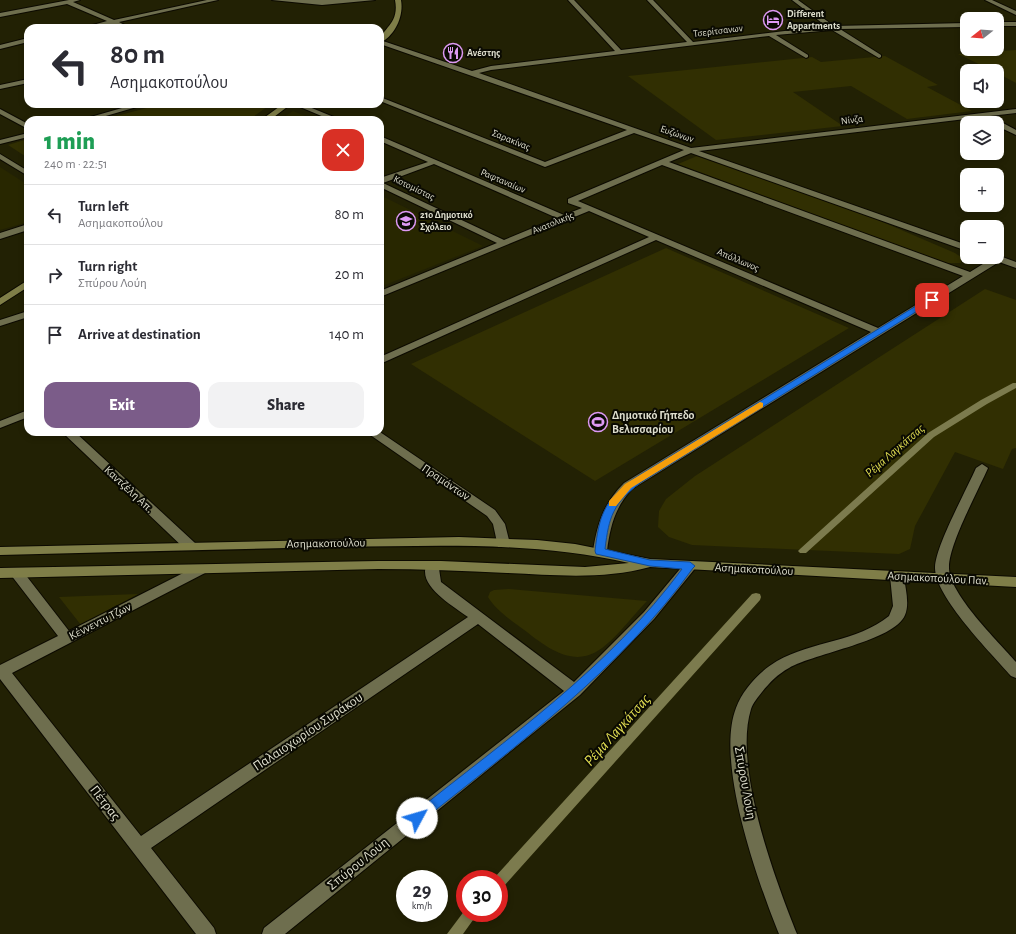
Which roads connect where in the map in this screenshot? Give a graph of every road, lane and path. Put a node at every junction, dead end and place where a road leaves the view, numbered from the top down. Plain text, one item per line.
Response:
1 (77, 0) edge
2 (214, 0) edge
3 (275, 0) edge
4 (372, 0) edge
5 (398, 0) edge
6 (571, 0) edge
7 (650, 0) edge
8 (795, 0) edge
9 (988, 0) edge
10 (68, 2) junction
11 (1016, 12) edge
12 (0, 15) edge
13 (113, 22) junction
14 (104, 24) edge
15 (118, 24) edge
16 (1005, 24) joint
17 (1016, 24) edge
18 (960, 25) edge
19 (832, 28) junction
20 (1016, 30) edge
21 (771, 35) junction
22 (384, 36) edge
23 (24, 41) edge
24 (384, 42) edge
25 (692, 44) junction
26 (0, 46) edge
27 (620, 53) junction
28 (806, 56) dead end
29 (879, 56) dead end
30 (472, 73) junction
31 (24, 81) edge
32 (0, 87) edge
33 (384, 101) edge
34 (129, 108) edge
35 (282, 108) edge
36 (306, 108) edge
37 (1016, 111) edge
38 (2, 113) edge
39 (983, 115) junction
40 (99, 116) edge
41 (271, 116) edge
42 (327, 116) edge
43 (24, 125) edge
44 (634, 130) junction
45 (1016, 133) edge
46 (24, 136) edge
47 (384, 141) edge
48 (0, 142) edge
49 (690, 150) junction
50 (0, 156) edge
51 (434, 162) junction
52 (661, 162) junction
53 (24, 171) edge
54 (384, 181) edge
55 (384, 184) edge
56 (589, 208) junction
57 (564, 218) junction
58 (24, 228) edge
59 (0, 236) edge
60 (656, 237) junction
61 (504, 243) junction
62 (960, 246) edge
63 (1004, 261) edge
64 (987, 264) edge
65 (1016, 265) edge
66 (971, 276) junction
67 (24, 286) edge
68 (384, 292) edge
69 (0, 302) edge
70 (24, 315) edge
71 (0, 323) edge
72 (879, 332) junction
73 (384, 359) edge
74 (24, 415) edge
75 (0, 425) edge
76 (72, 436) edge
77 (378, 436) edge
78 (982, 468) dead end
79 (503, 544) junction
80 (190, 546) junction
81 (0, 551) edge
82 (600, 551) junction
83 (650, 563) junction
84 (433, 565) junction
85 (690, 566) junction
86 (200, 570) junction
87 (16, 572) junction
88 (0, 573) edge
89 (859, 574) joint
90 (897, 576) junction
91 (944, 578) junction
92 (1016, 582) edge
93 (478, 617) junction
94 (67, 638) junction
95 (1, 672) edge
96 (1016, 672) edge
97 (575, 691) junction
98 (139, 847) junction
99 (208, 934) edge
100 (271, 934) edge
101 (788, 934) edge

1 - 10 street
2 - 13 street
3 - 4 street
5 - 22 street
6 - 27 street
7 - 25 street
8 - 19 street
9 - 11 street
10 - 12 street
10 - 13 street
13 - 14 street
13 - 15 street
16 - 17 street
16 - 20 street
18 - 19 street, Τσερίτσανων
19 - 21 street, Τσερίτσανων
19 - 29 street
21 - 25 street, Τσερίτσανων
21 - 28 street
23 - 26 street
24 - 30 street, Ευζώνων
25 - 27 street, Τσερίτσανων
27 - 30 street, Τσερίτσανων
30 - 44 street, Ευζώνων
31 - 32 street
33 - 44 street, Σαρακίνας
34 - 40 street
35 - 41 street
36 - 42 street
37 - 39 street, Νίνζα
38 - 43 street
39 - 45 street
39 - 49 street, Νίνζα
44 - 49 street, Ευζώνων
46 - 48 street
47 - 51 street, Ραφταναίων
49 - 52 street, Ανατολικής
49 - 62 street, Ευζώνων
50 - 53 street
51 - 54 street
51 - 57 street, Ραφταναίων
52 - 56 street, Ανατολικής
52 - 66 street
55 - 61 street, Κοτομίστας
56 - 57 street, Ανατολικής
56 - 60 street, Απόλλωνος
57 - 61 street, Ανατολικής
58 - 59 street
60 - 72 street, Απόλλωνος
60 - 73 street
61 - 68 street, Ανατολικής
63 - 65 street
64 - 66 street
66 - 72 street
67 - 69 street
70 - 71 street
72 - 82 street
74 - 75 street
76 - 80 street, Καντζέλη Απ.
77 - 79 street, Πραμάντων
78 - 91 street
79 - 80 street, Ασημακοπούλου
79 - 82 street, Ασημακοπούλου
80 - 81 street, Ασημακοπούλου
82 - 83 street, Ασημακοπούλου
83 - 84 street, Ασημακοπούλου
83 - 85 street, Ασημακοπούλου
84 - 86 street, Ασημακοπούλου
84 - 93 street
85 - 89 street, Ασημακοπούλου
85 - 97 street, Σπύρου Λούη
86 - 87 street, Ασημακοπούλου
86 - 94 street, Κέννεντυ Τζων
87 - 88 street, Ασημακοπούλου
87 - 94 street
89 - 90 street, Ασημακοπούλου Παν.
90 - 91 street, Ασημακοπούλου Παν.
90 - 101 street, Σπύρου Λούη
91 - 92 street, Ασημακοπούλου Παν.
91 - 96 street
93 - 97 street
93 - 98 street, Παλαιοχωρίου Συράκου
94 - 95 street, Κέννεντυ Τζων
95 - 98 street, Πέτρας
97 - 100 street, Σπύρου Λούη
98 - 99 street, Πέτρας

